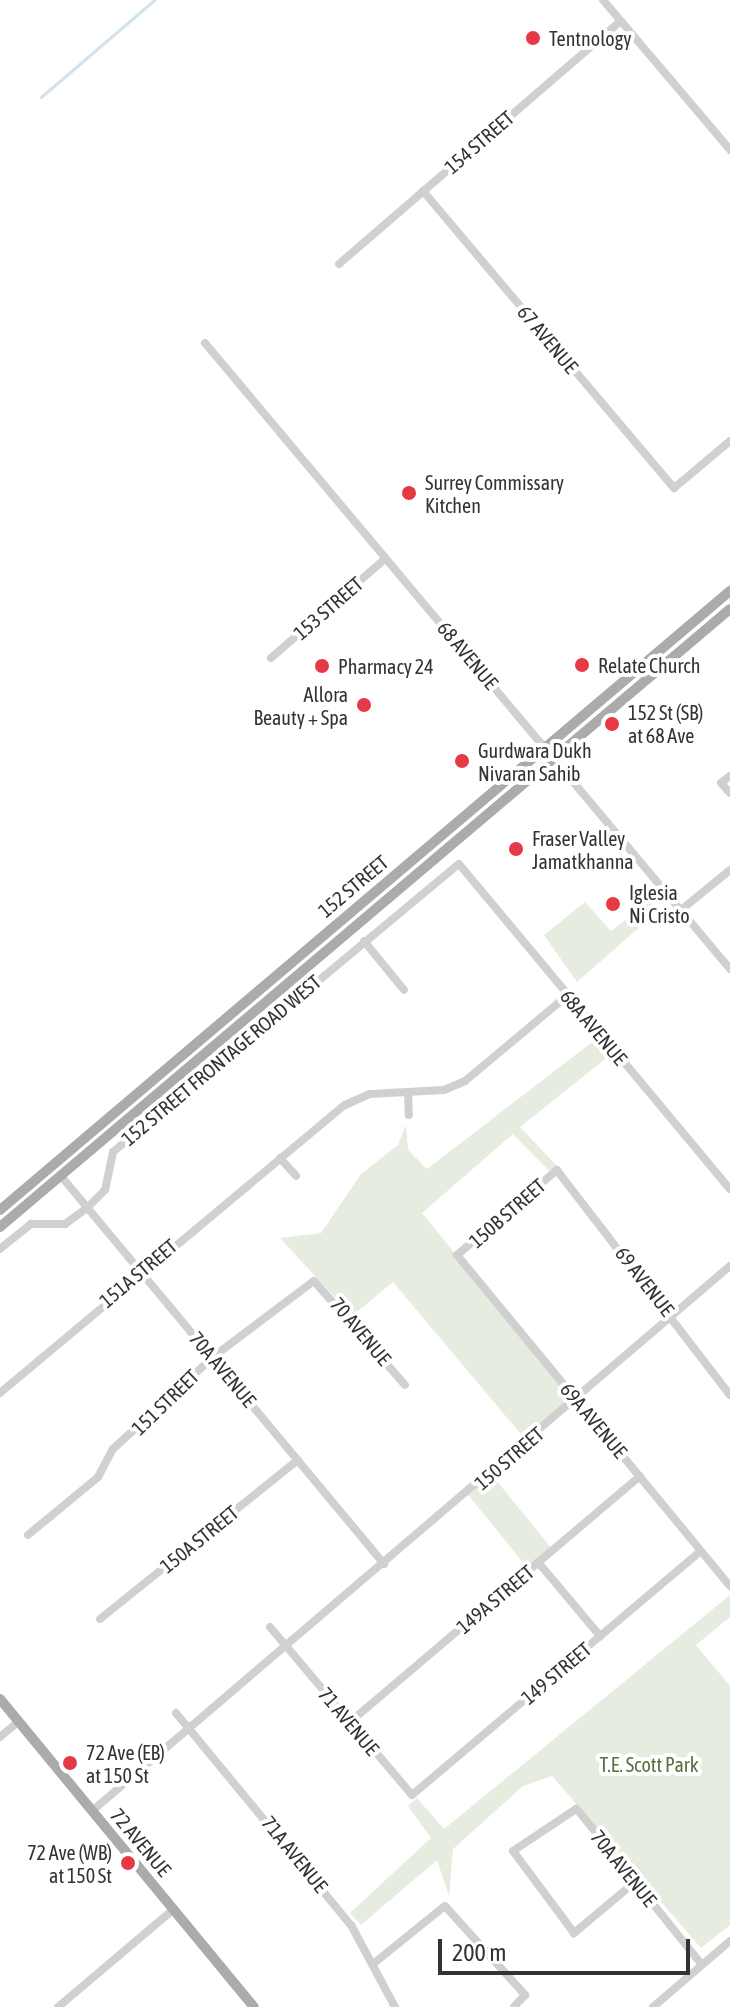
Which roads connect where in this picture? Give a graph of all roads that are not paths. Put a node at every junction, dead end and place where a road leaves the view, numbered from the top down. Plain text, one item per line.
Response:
1 (603, 0) edge
2 (621, 21) junction
3 (730, 150) edge
4 (423, 191) junction
5 (339, 264) dead end
6 (205, 343) dead end
7 (730, 441) edge
8 (386, 558) junction
9 (730, 591) edge
10 (730, 609) edge
11 (271, 658) dead end
12 (545, 747) junction
13 (554, 757) junction
14 (730, 776) edge
15 (730, 793) edge
16 (459, 864) joint
17 (730, 870) edge
18 (681, 910) junction
19 (364, 941) junction
20 (730, 969) edge
21 (404, 990) dead end
22 (568, 995) junction
23 (408, 1092) junction
24 (409, 1115) dead end
25 (102, 1123) junction
26 (280, 1158) junction
27 (557, 1170) joint
28 (61, 1176) junction
29 (296, 1176) dead end
30 (730, 1189) edge
31 (88, 1207) junction
32 (0, 1210) edge
33 (0, 1227) edge
34 (0, 1249) edge
35 (457, 1255) joint
36 (730, 1266) edge
37 (140, 1270) junction
38 (314, 1281) joint
39 (672, 1315) junction
40 (213, 1357) junction
41 (405, 1385) dead end
42 (0, 1393) edge
43 (730, 1395) edge
44 (576, 1399) junction
45 (298, 1460) junction
46 (640, 1476) junction
47 (28, 1535) dead end
48 (701, 1551) junction
49 (538, 1562) junction
50 (384, 1564) junction
51 (730, 1586) edge
52 (100, 1619) dead end
53 (270, 1627) dead end
54 (600, 1636) junction
55 (286, 1647) junction
56 (0, 1699) edge
57 (176, 1713) dead end
58 (18, 1722) junction
59 (350, 1722) junction
60 (189, 1729) junction
61 (0, 1737) edge
62 (412, 1795) joint
63 (92, 1811) junction
64 (635, 1882) junction
65 (174, 1909) junction
66 (730, 1941) edge
67 (373, 1964) junction
68 (702, 1965) junction
69 (58, 2007) edge
70 (254, 2007) edge
71 (395, 2007) edge
72 (514, 2007) edge
73 (653, 2007) edge

1 - 2 street
2 - 3 street
2 - 4 street, 154 STREET
4 - 5 street, 154 STREET
4 - 7 street, 67 AVENUE
6 - 8 street, 68 AVENUE
8 - 11 street, 153 STREET
8 - 12 street, 68 AVENUE
9 - 12 main road, 152 STREET
10 - 13 main road, 152 STREET
12 - 13 street, 68 AVENUE
12 - 25 main road, 152 STREET
13 - 18 street, 68 AVENUE
13 - 28 main road, 152 STREET
14 - 15 street
16 - 19 street, 152 STREET FRONTAGE ROAD WEST
16 - 22 street, 68A AVENUE
17 - 18 street
18 - 20 street, 68 AVENUE
19 - 21 street
19 - 31 street, 152 STREET FRONTAGE ROAD WEST
22 - 23 street, 151A STREET
22 - 30 street, 68A AVENUE
23 - 24 street
23 - 26 street, 151A STREET
25 - 28 main road
25 - 32 main road, 152 STREET
26 - 29 street
26 - 37 street, 151A STREET
27 - 35 street, 150B STREET
27 - 39 street, 69 AVENUE
28 - 31 street, 70A AVENUE
28 - 33 main road, 152 STREET
31 - 34 street
31 - 37 street, 70A AVENUE
35 - 44 street, 69A AVENUE
36 - 39 street, 150 STREET
37 - 40 street, 70A AVENUE
37 - 42 street, 151A STREET
38 - 40 street, 151 STREET
38 - 41 street, 70 AVENUE
39 - 43 street, 69 AVENUE
39 - 44 street, 150 STREET
40 - 45 street, 70A AVENUE
40 - 47 street, 151 STREET
44 - 46 street, 69A AVENUE
44 - 50 street, 150 STREET
45 - 50 street, 70A AVENUE
45 - 52 street, 150A STREET
46 - 48 street, 69A AVENUE
46 - 49 street, 149A STREET
48 - 51 street, 69A AVENUE
48 - 54 street, 149 STREET
49 - 54 street
49 - 59 street, 149A STREET
50 - 55 street, 150 STREET
53 - 55 street
54 - 62 street, 149 STREET
55 - 59 street, 71 AVENUE
55 - 60 street, 150 STREET
56 - 58 main road, 72 AVENUE
57 - 60 street, 71A AVENUE
58 - 61 street
58 - 63 main road, 72 AVENUE
59 - 62 street, 71 AVENUE
60 - 63 street, 150 STREET
60 - 67 street, 71A AVENUE
63 - 65 main road, 72 AVENUE
64 - 64 street, 70A AVENUE
64 - 68 street, 70A AVENUE
65 - 69 street
65 - 70 main road, 72 AVENUE
66 - 68 street
67 - 71 street, 71A AVENUE
67 - 72 street
68 - 73 street

